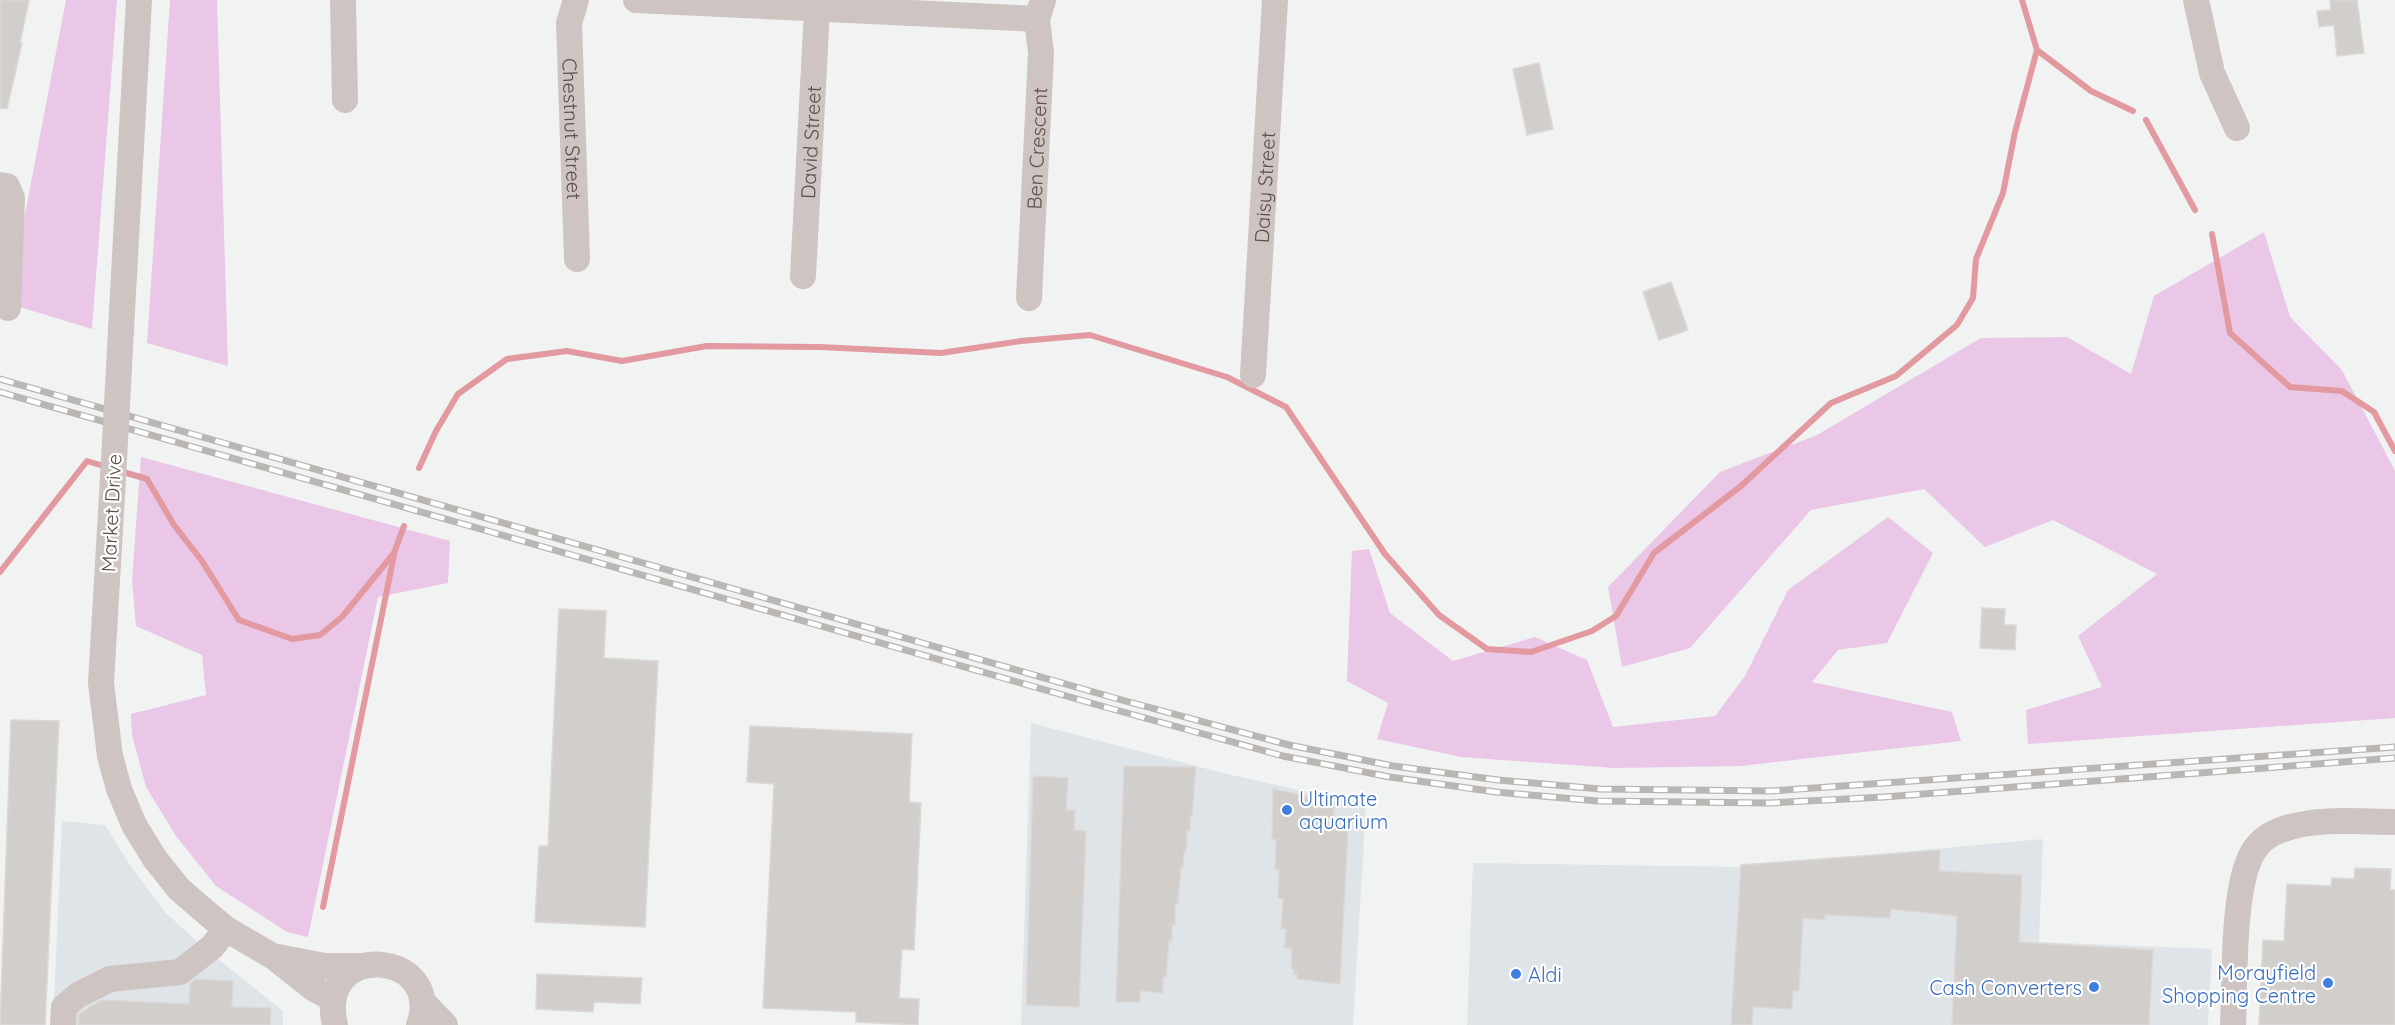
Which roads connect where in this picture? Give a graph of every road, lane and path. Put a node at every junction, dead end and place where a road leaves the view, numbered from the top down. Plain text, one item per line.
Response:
1 (139, 0) edge
2 (343, 0) edge
3 (576, 0) edge
4 (636, 0) edge
5 (1275, 0) edge
6 (2196, 0) edge
7 (817, 10) junction
8 (1040, 10) edge
9 (345, 100) dead end
10 (2237, 128) dead end
11 (0, 184) edge
12 (577, 259) dead end
13 (803, 276) dead end
14 (1029, 298) dead end
15 (8, 308) dead end
16 (1253, 375) dead end
17 (2395, 822) edge
18 (226, 929) junction
19 (274, 957) junction
20 (361, 966) junction
21 (333, 999) junction
22 (421, 1013) edge
23 (63, 1025) edge
24 (335, 1025) edge
25 (445, 1025) edge
26 (2233, 1025) edge

1 - 18 street, Market Drive, bridge
2 - 9 street
3 - 12 street, Chestnut Street
4 - 7 street
5 - 16 street, Daisy Street
6 - 10 street
7 - 8 street
7 - 13 street, David Street
8 - 14 street, Ben Crescent
11 - 15 street
17 - 26 street
18 - 19 street, Market Drive
18 - 23 street
19 - 20 street, Market Drive
19 - 21 street, Market Drive
20 - 21 street
20 - 22 street, Market Drive
21 - 24 street
22 - 25 street, Market Drive

